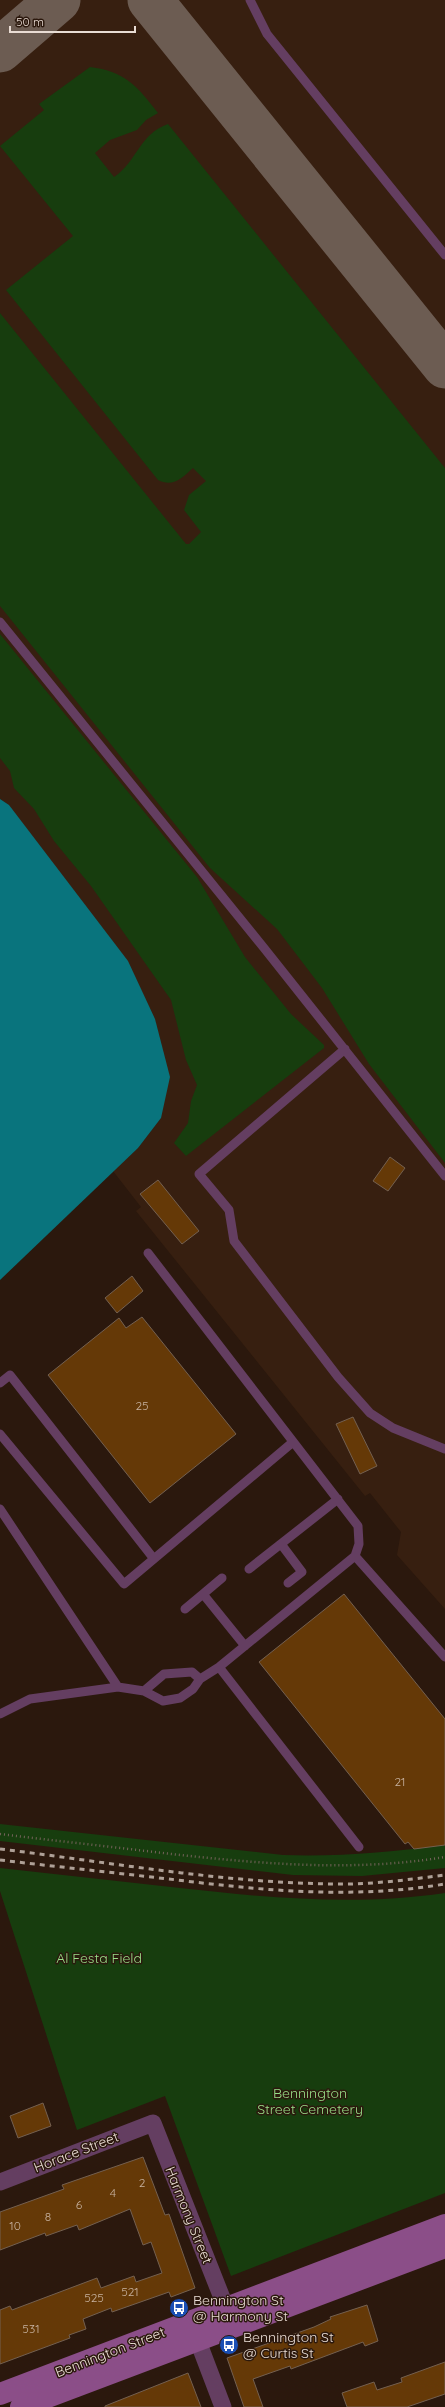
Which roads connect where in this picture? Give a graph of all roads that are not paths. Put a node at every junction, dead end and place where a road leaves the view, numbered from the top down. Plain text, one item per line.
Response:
1 (250, 0) edge
2 (445, 255) edge
3 (0, 622) edge
4 (345, 1049) junction
5 (445, 1176) edge
6 (148, 1254) dead end
7 (0, 1383) edge
8 (0, 1434) edge
9 (293, 1442) junction
10 (445, 1449) edge
11 (338, 1499) junction
12 (0, 1508) edge
13 (281, 1544) junction
14 (355, 1556) junction
15 (154, 1559) junction
16 (249, 1569) dead end
17 (222, 1578) dead end
18 (288, 1583) dead end
19 (203, 1594) junction
20 (185, 1609) dead end
21 (245, 1646) junction
22 (445, 1657) edge
23 (219, 1668) junction
24 (200, 1678) junction
25 (118, 1687) junction
26 (144, 1690) junction
27 (0, 1714) edge
28 (359, 1847) dead end
29 (153, 2123) joint
30 (0, 2181) edge
31 (445, 2226) edge
32 (445, 2247) edge
33 (226, 2308) junction
34 (194, 2331) junction
35 (0, 2394) edge
36 (21, 2407) edge
37 (223, 2407) edge

1 - 2 lane
3 - 4 lane
4 - 5 lane
4 - 10 lane
6 - 9 lane
7 - 15 lane
8 - 15 lane
9 - 11 lane
9 - 15 lane
11 - 13 lane
11 - 14 lane
12 - 25 lane
13 - 16 lane
13 - 18 lane
14 - 21 lane
14 - 22 lane
17 - 19 lane
19 - 20 lane
19 - 21 lane
21 - 23 lane
23 - 24 lane
23 - 28 lane
24 - 26 lane
24 - 26 lane
25 - 26 lane
25 - 27 lane
29 - 30 street, Horace Street
29 - 33 street, Harmony Street
31 - 33 main road, Bennington Street
32 - 34 main road, Bennington Street
33 - 34 main road, Bennington Street
34 - 35 main road, Bennington Street
34 - 36 main road, Bennington Street
34 - 37 street

